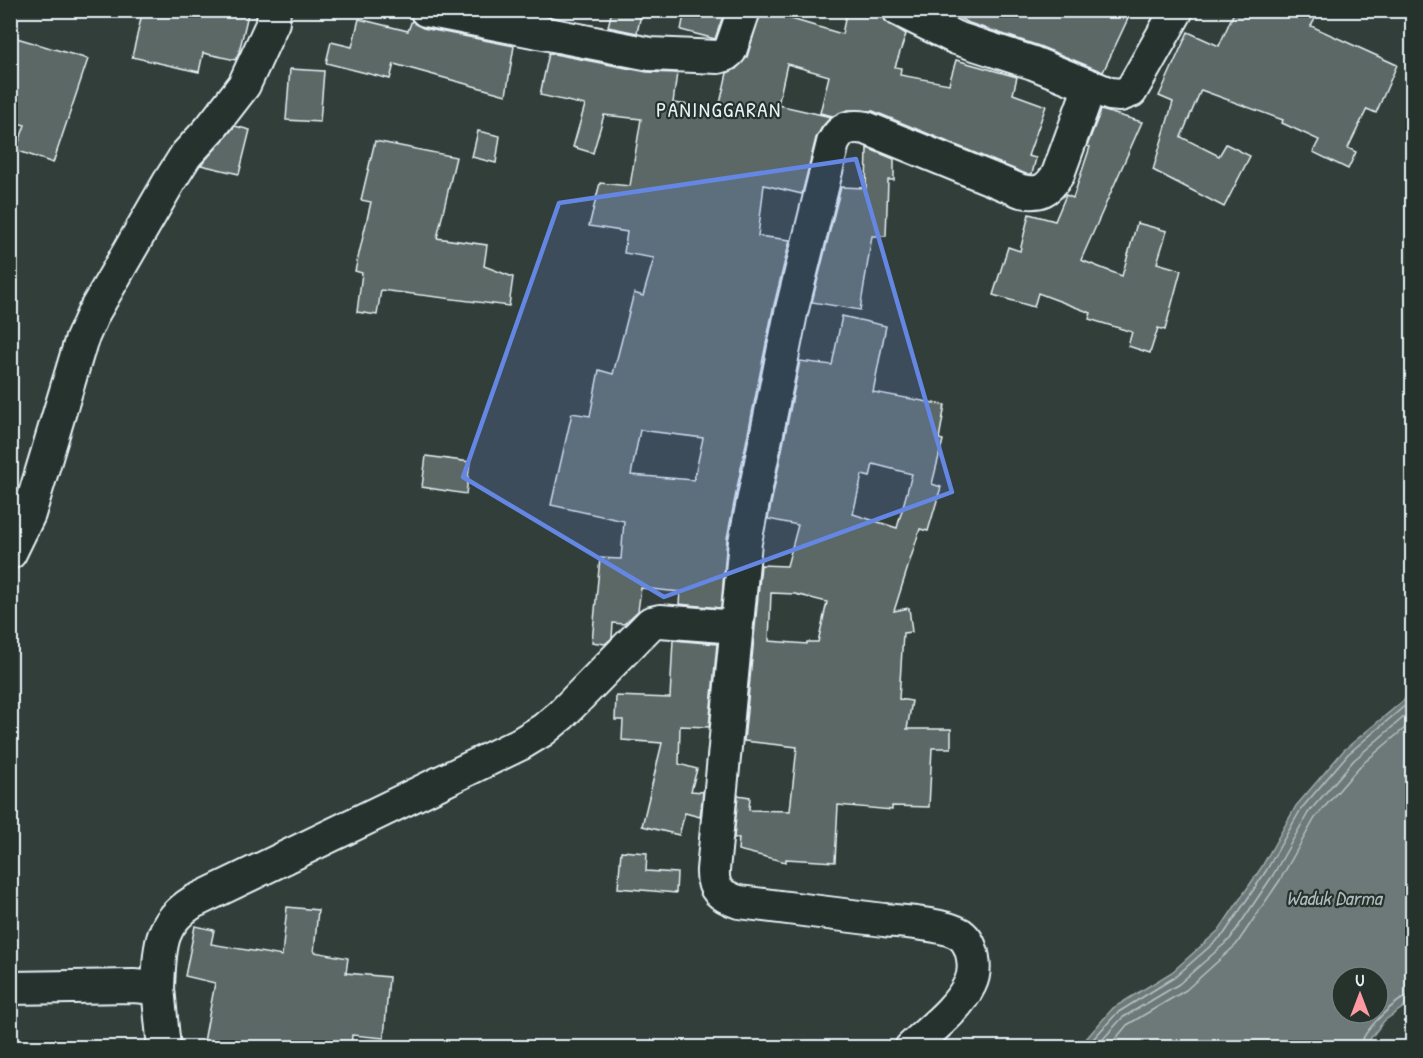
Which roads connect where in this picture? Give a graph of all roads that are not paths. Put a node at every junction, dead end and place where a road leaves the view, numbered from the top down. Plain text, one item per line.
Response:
1 (274, 10) edge
2 (426, 10) edge
3 (744, 10) edge
4 (899, 10) edge
5 (1177, 10) edge
6 (1090, 86) junction
7 (10, 553) edge
8 (736, 627) junction
9 (158, 987) junction
10 (10, 988) edge
11 (164, 1047) edge
12 (911, 1047) edge

1 - 7 street
2 - 3 street
4 - 6 street
5 - 6 street
6 - 8 street
8 - 9 street
8 - 12 street
9 - 10 street
9 - 11 street

